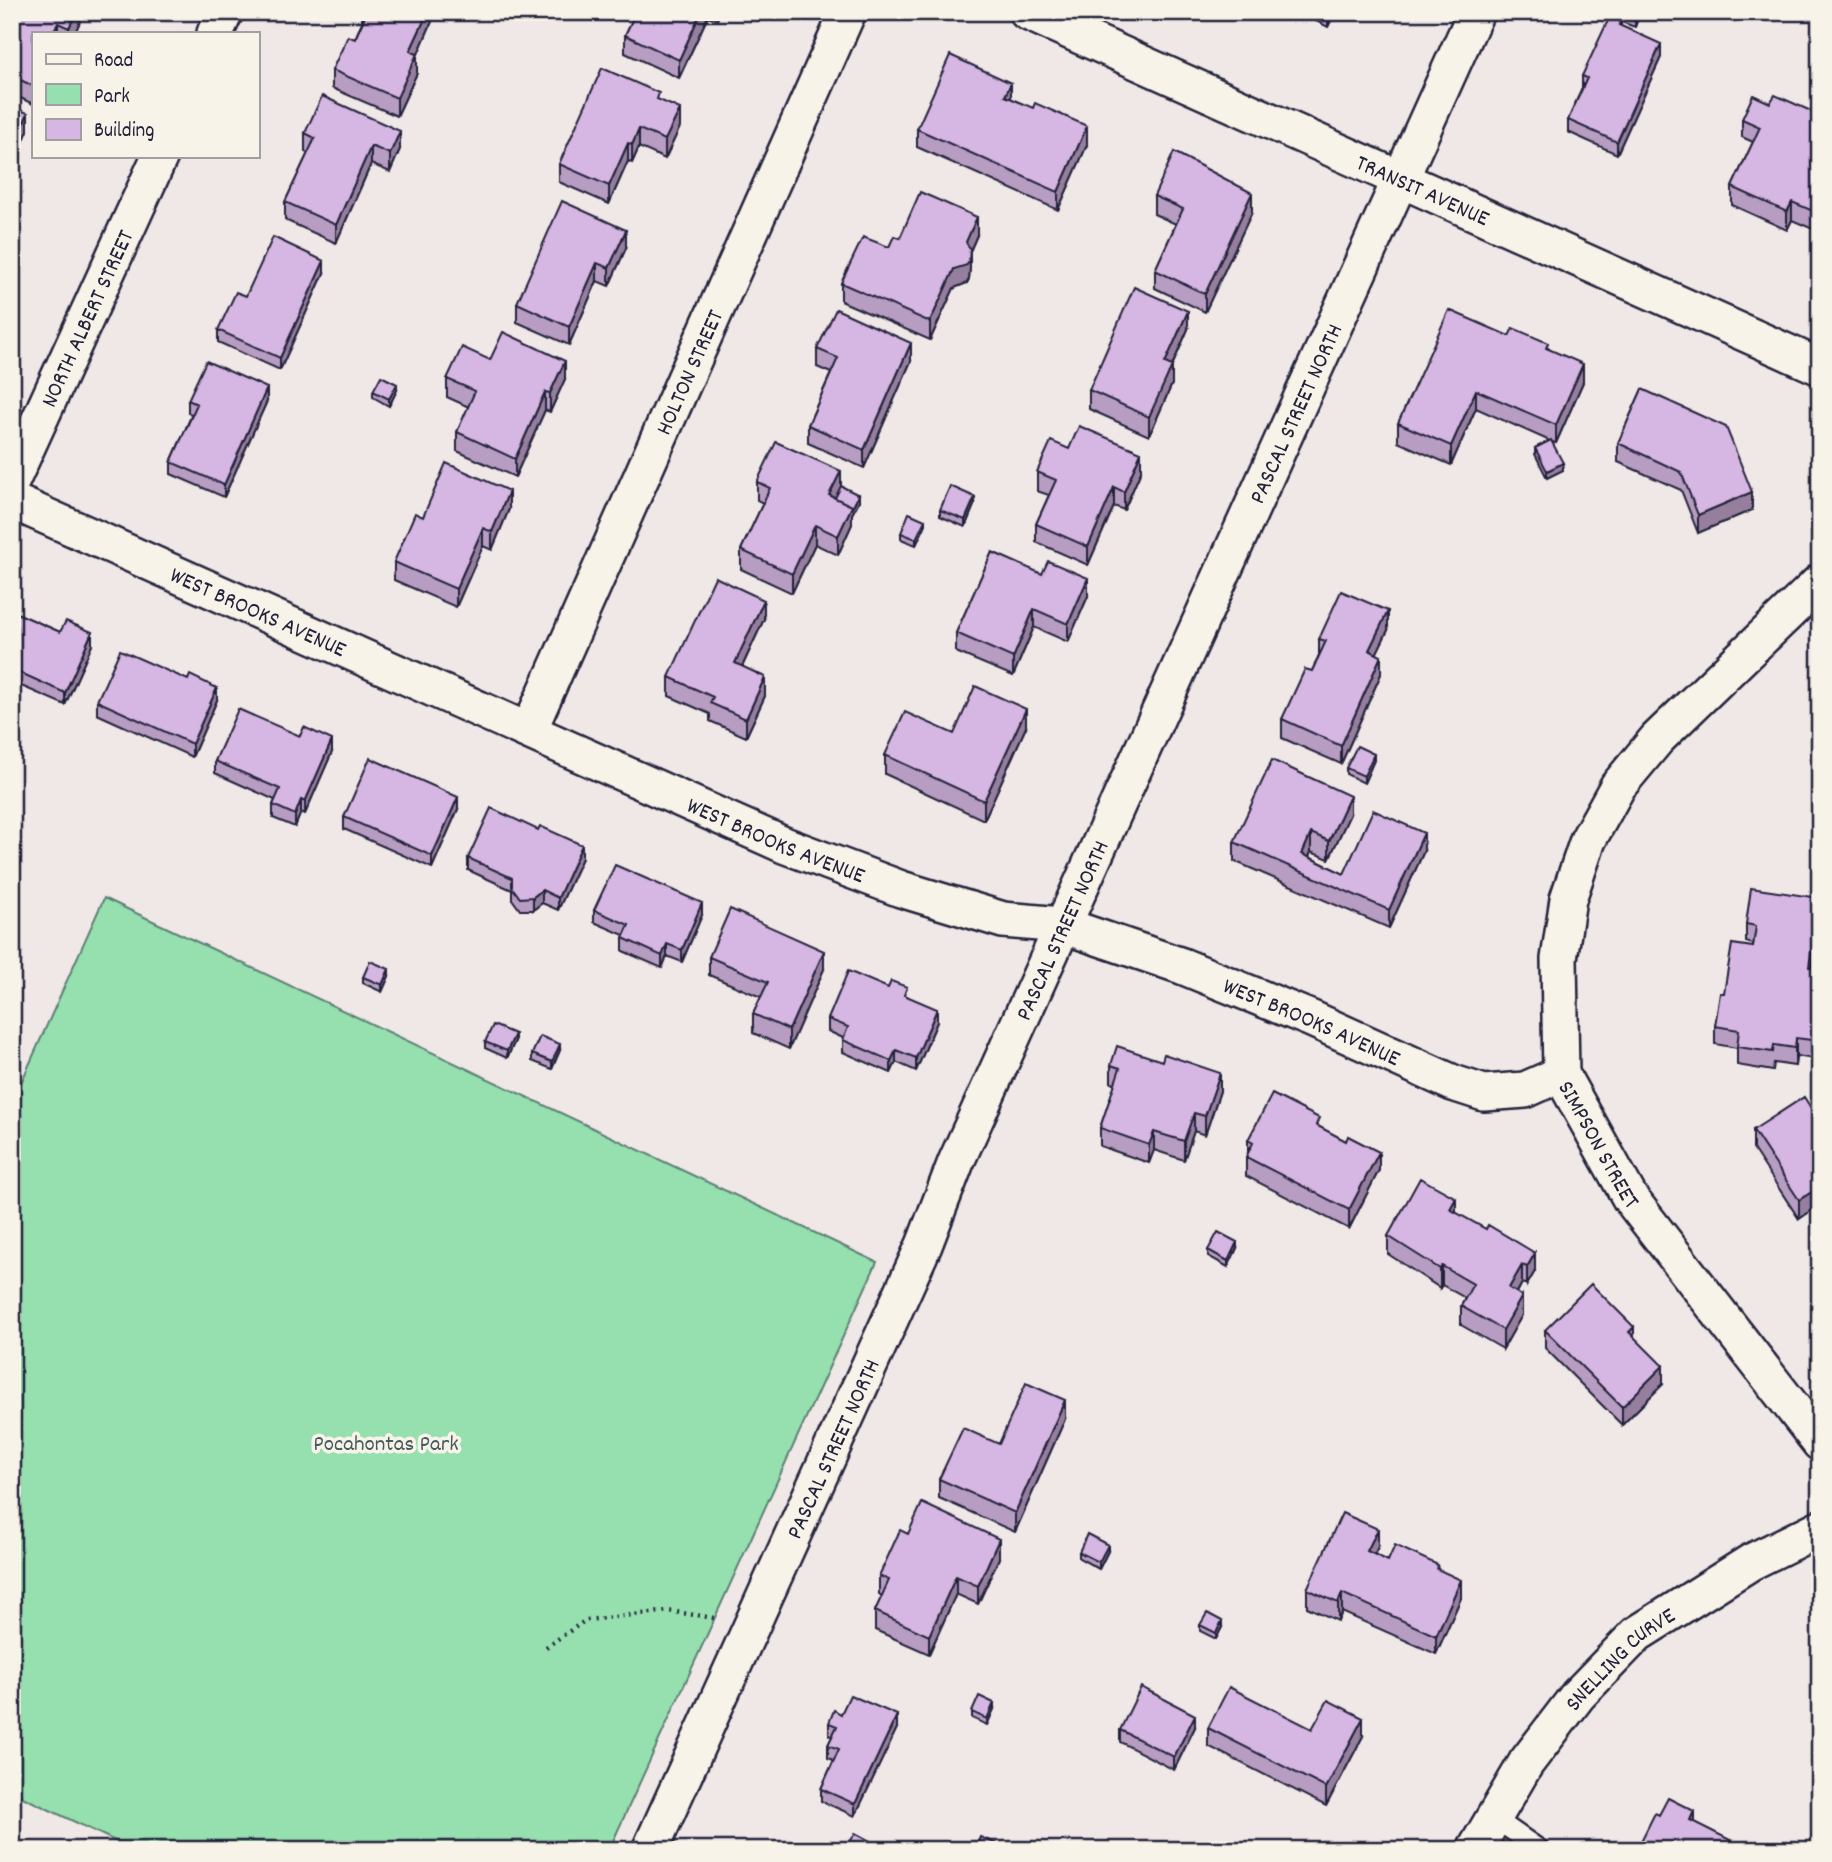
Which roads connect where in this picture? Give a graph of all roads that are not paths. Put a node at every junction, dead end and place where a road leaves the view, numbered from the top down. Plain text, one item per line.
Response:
1 (225, 12) edge
2 (848, 12) edge
3 (1027, 12) edge
4 (1476, 12) edge
5 (215, 32) edge
6 (159, 158) edge
7 (1401, 179) junction
8 (1820, 367) edge
9 (12, 480) edge
10 (12, 501) edge
11 (1820, 582) edge
12 (529, 730) junction
13 (1062, 925) junction
14 (1561, 1074) junction
15 (1820, 1443) edge
16 (1820, 1528) edge
17 (1494, 1818) junction
18 (650, 1850) edge
19 (1475, 1850) edge
20 (1541, 1850) edge

1 - 5 street
2 - 12 street, HOLTON STREET
3 - 7 street, TRANSIT AVENUE
4 - 7 street, PASCAL STREET NORTH
6 - 9 street, NORTH ALBERT STREET
7 - 8 street, TRANSIT AVENUE
7 - 13 street, PASCAL STREET NORTH
10 - 12 street, WEST BROOKS AVENUE
11 - 14 street, SIMPSON STREET
12 - 13 street, WEST BROOKS AVENUE
13 - 14 street, WEST BROOKS AVENUE
13 - 18 street, PASCAL STREET NORTH
14 - 15 street, SIMPSON STREET
16 - 17 street, SNELLING CURVE
17 - 19 street, SNELLING CURVE
17 - 20 lane

